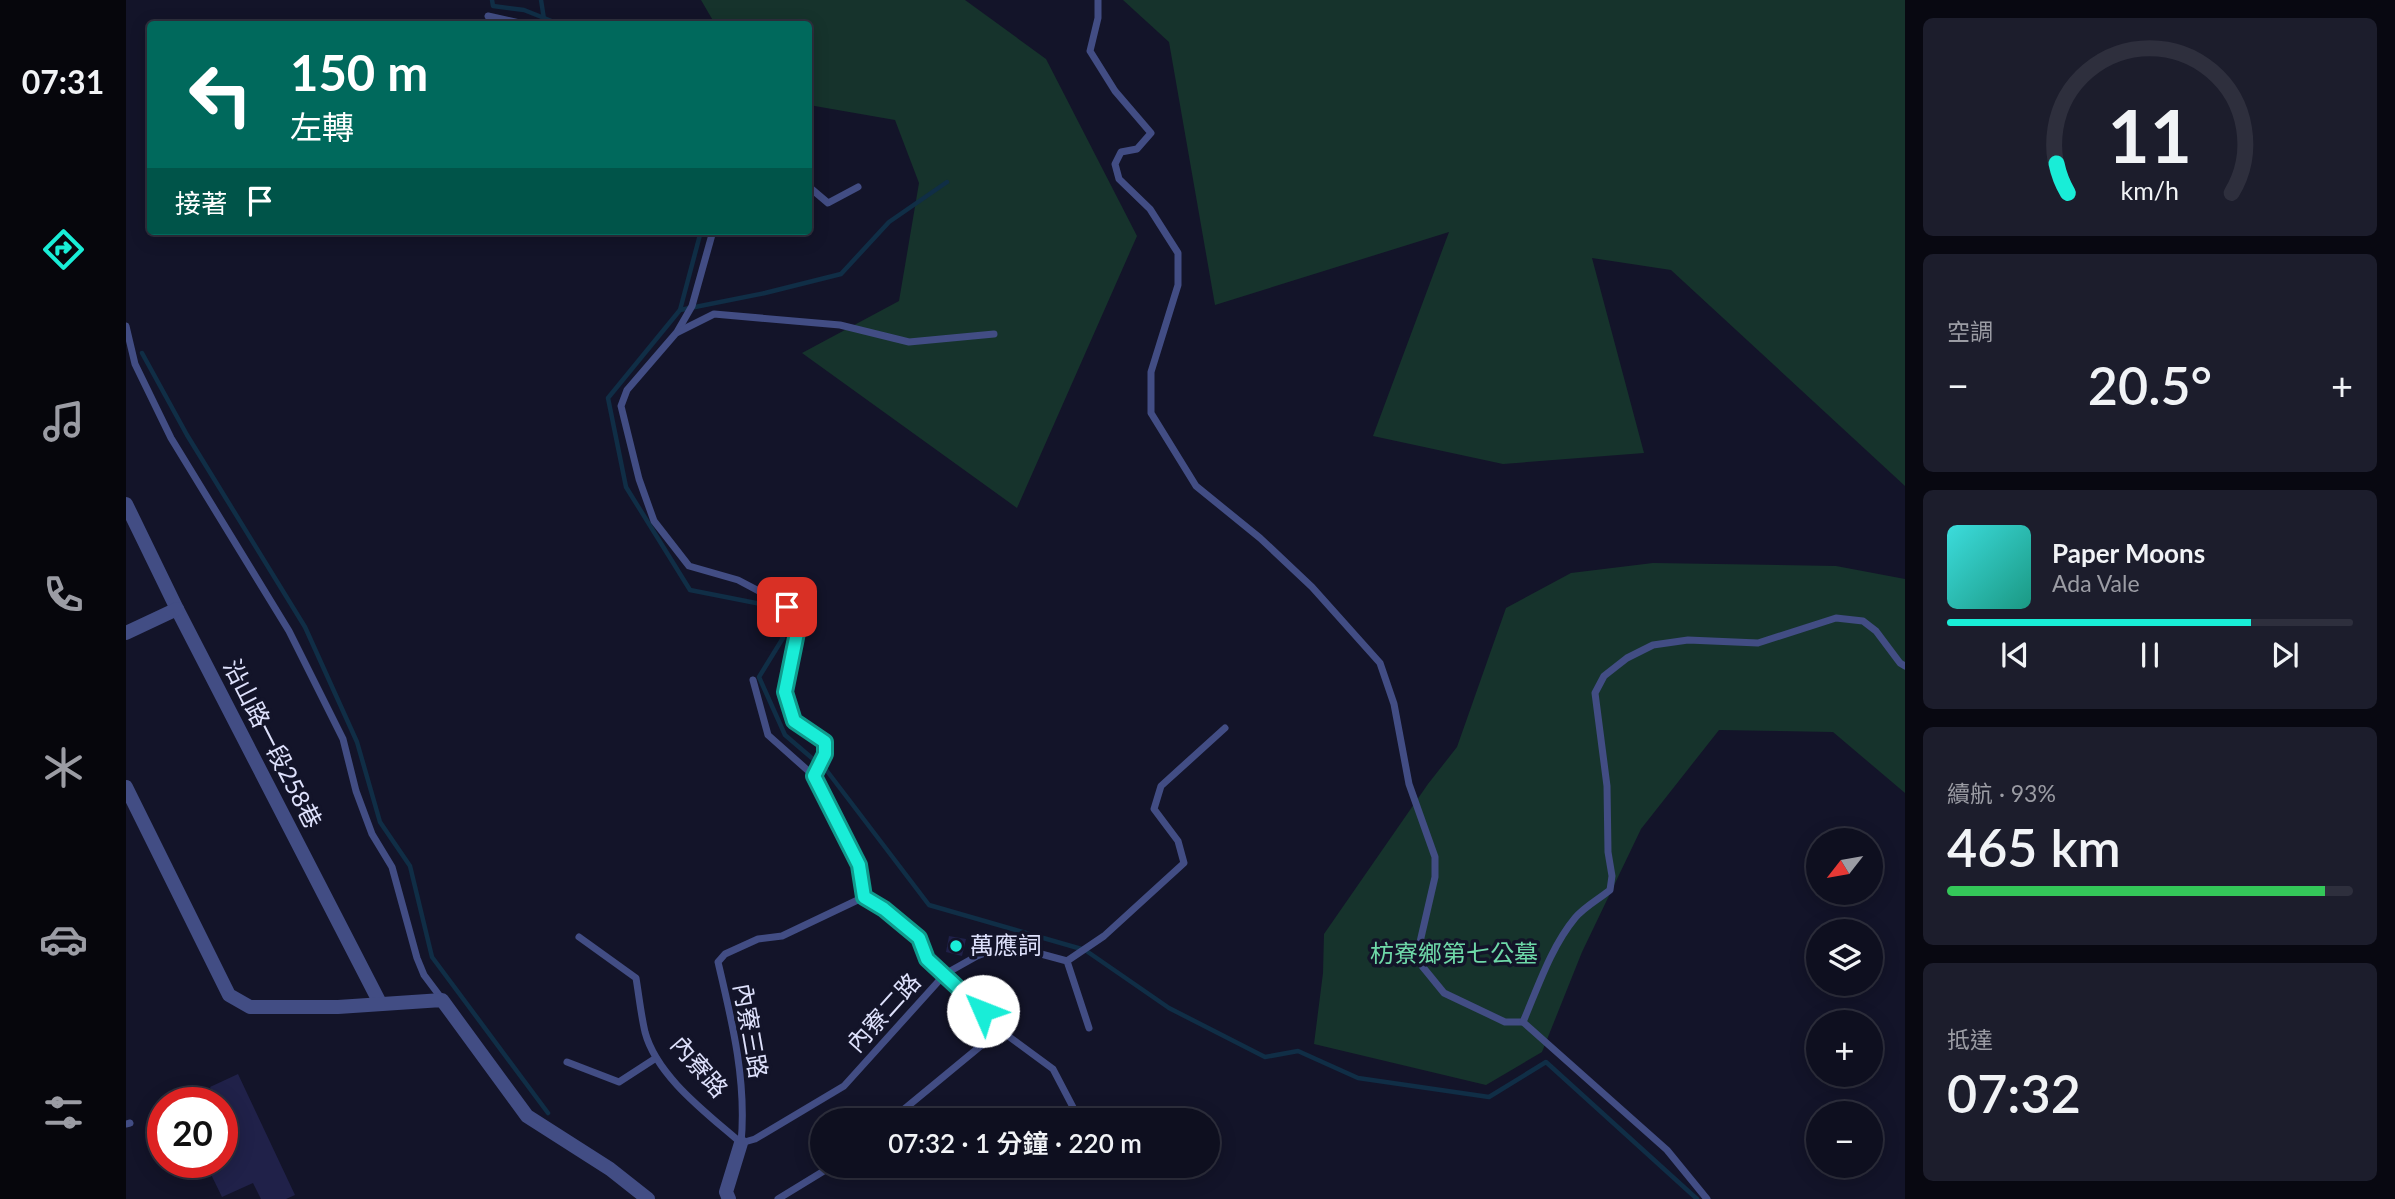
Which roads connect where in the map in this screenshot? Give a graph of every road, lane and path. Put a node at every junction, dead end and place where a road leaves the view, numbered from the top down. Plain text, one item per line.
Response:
1 (1098, 0) edge
2 (488, 16) dead end
3 (510, 21) edge
4 (858, 187) dead end
5 (812, 189) edge
6 (712, 235) edge
7 (126, 326) edge
8 (677, 332) junction
9 (994, 334) dead end
10 (126, 504) edge
11 (177, 609) junction
12 (126, 633) edge
13 (1905, 666) edge
14 (752, 680) dead end
15 (1225, 728) dead end
16 (815, 775) junction
17 (126, 787) edge
18 (864, 897) junction
19 (579, 937) dead end
20 (1069, 959) junction
21 (945, 974) junction
22 (442, 1000) junction
23 (380, 1003) junction
24 (1523, 1022) junction
25 (1089, 1028) dead end
26 (1000, 1030) junction
27 (656, 1058) junction
28 (567, 1062) dead end
29 (906, 1108) edge
30 (1073, 1108) edge
31 (741, 1143) junction
32 (812, 1178) edge
33 (648, 1199) edge
34 (729, 1199) edge
35 (778, 1199) edge
36 (1707, 1199) edge

1 - 24 lane
2 - 3 lane
4 - 5 lane
6 - 8 lane
7 - 22 lane
8 - 9 lane
8 - 16 lane
10 - 11 street, 沿山路一段258巷
11 - 12 street
11 - 23 street, 沿山路一段258巷
13 - 24 lane
14 - 16 lane
15 - 20 lane
16 - 18 lane
17 - 23 street
18 - 21 lane
18 - 31 lane, 內寮三路
19 - 27 lane, 內寮路
20 - 21 lane, 內寮二路
20 - 25 lane
21 - 26 lane
21 - 31 lane, 內寮二路
22 - 23 street
22 - 33 street
24 - 36 lane
26 - 29 lane
26 - 30 lane
27 - 28 lane
27 - 31 lane, 內寮路
31 - 34 street
32 - 35 lane

